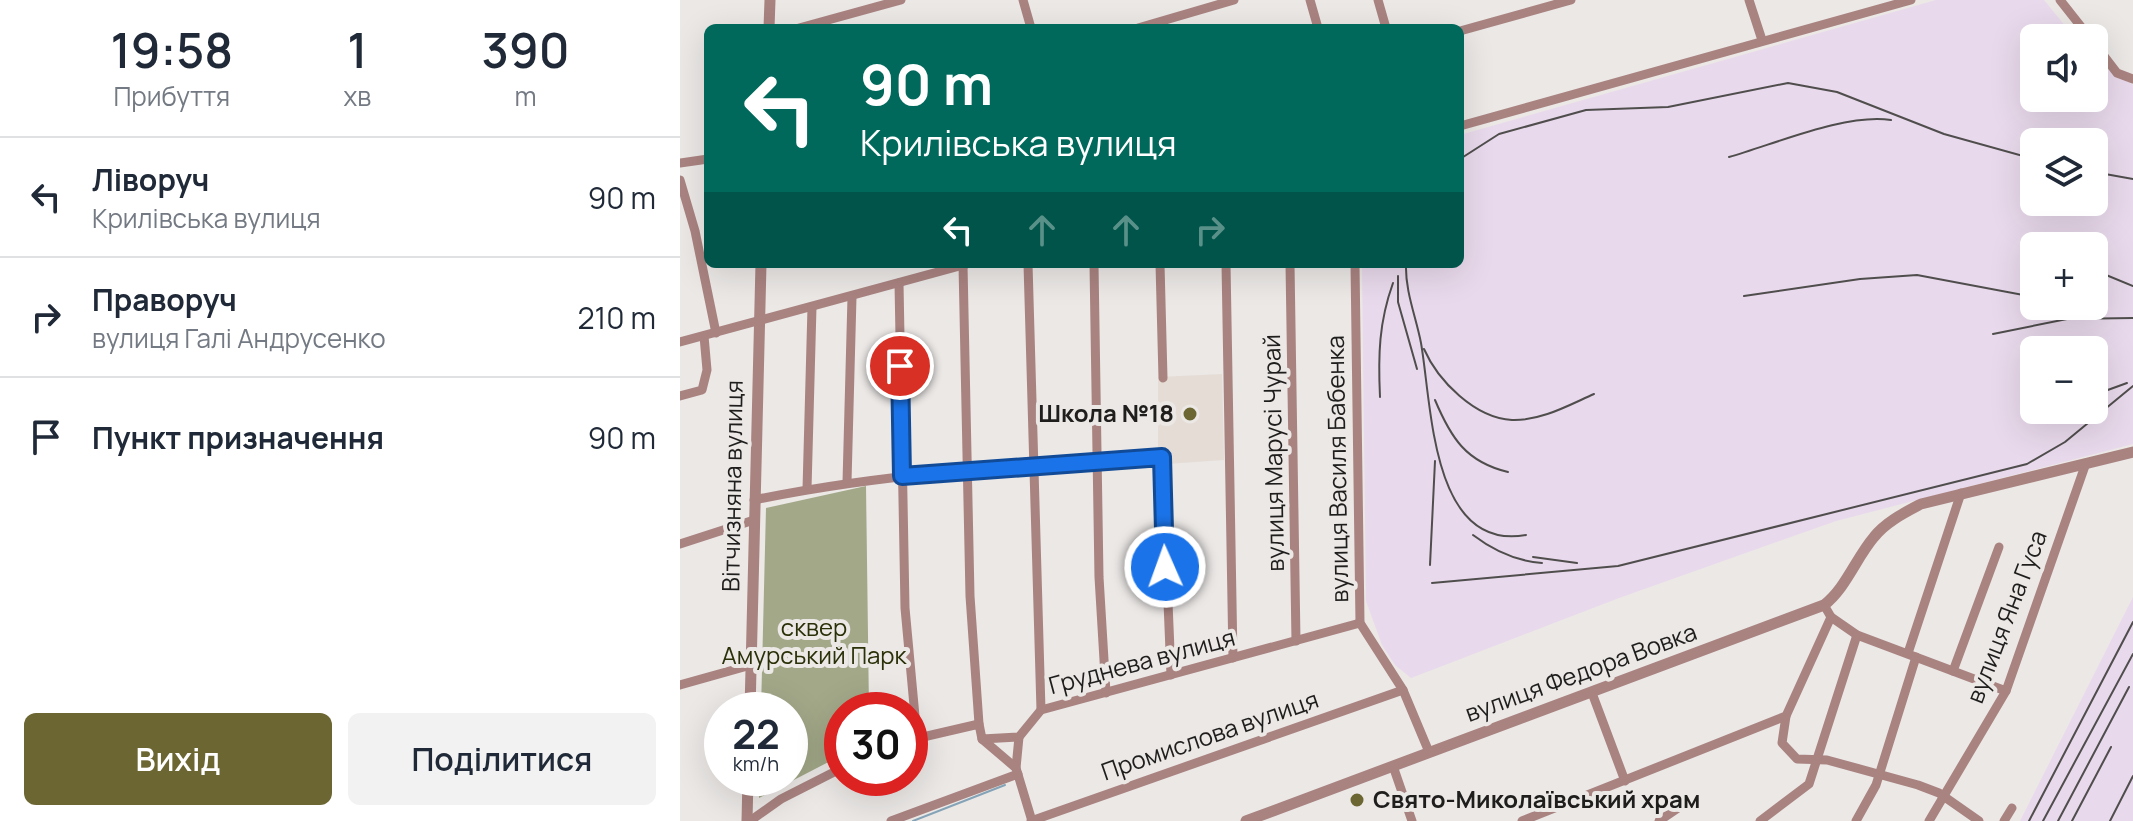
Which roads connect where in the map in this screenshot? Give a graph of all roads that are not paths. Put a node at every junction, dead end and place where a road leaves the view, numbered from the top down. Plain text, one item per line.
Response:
1 (770, 0) edge
2 (901, 0) edge
3 (1023, 0) edge
4 (1234, 0) edge
5 (1310, 0) edge
6 (1378, 0) edge
7 (1571, 0) edge
8 (1749, 0) edge
9 (1911, 0) edge
10 (2060, 0) edge
11 (769, 24) edge
12 (814, 24) edge
13 (1030, 24) edge
14 (1152, 24) edge
15 (1317, 24) edge
16 (1385, 24) edge
17 (2079, 24) edge
18 (1464, 30) edge
19 (1762, 40) junction
20 (2108, 61) edge
21 (2133, 79) edge
22 (1464, 125) edge
23 (704, 160) edge
24 (680, 163) edge
25 (680, 180) edge
26 (761, 268) edge
27 (954, 268) edge
28 (965, 268) edge
29 (1028, 268) edge
30 (1094, 268) edge
31 (1160, 268) edge
32 (1226, 268) edge
33 (1290, 268) edge
34 (1355, 268) edge
35 (899, 283) junction
36 (852, 297) junction
37 (812, 307) junction
38 (758, 323) junction
39 (716, 333) junction
40 (704, 336) junction
41 (680, 342) edge
42 (1163, 378) dead end
43 (680, 396) edge
44 (2133, 452) edge
45 (1097, 461) junction
46 (2086, 463) junction
47 (1034, 467) junction
48 (967, 472) junction
49 (902, 476) junction
50 (847, 482) junction
51 (807, 489) junction
52 (1961, 493) junction
53 (754, 500) junction
54 (754, 520) junction
55 (680, 544) edge
56 (1999, 547) dead end
57 (1824, 605) junction
58 (1831, 617) junction
59 (1360, 623) junction
60 (1857, 635) junction
61 (1296, 641) junction
62 (1912, 655) junction
63 (1233, 658) junction
64 (751, 665) junction
65 (1953, 671) junction
66 (1171, 675) junction
67 (680, 685) edge
68 (1403, 690) junction
69 (2006, 691) junction
70 (750, 692) edge
71 (910, 692) edge
72 (1106, 693) junction
73 (1592, 693) junction
74 (1041, 710) junction
75 (1786, 716) junction
76 (979, 724) junction
77 (928, 736) edge
78 (1019, 737) junction
79 (982, 739) junction
80 (1429, 752) junction
81 (1818, 762) junction
82 (1393, 766) junction
83 (1017, 771) junction
84 (1878, 772) junction
85 (824, 777) edge
86 (1625, 781) junction
87 (748, 796) edge
88 (1944, 798) junction
89 (1678, 808) dead end
90 (2012, 808) dead end
91 (748, 821) edge
92 (891, 821) edge
93 (1032, 821) edge
94 (1246, 821) edge
95 (1412, 821) edge
96 (1522, 821) edge
97 (1659, 821) edge
98 (1760, 821) edge
99 (1856, 821) edge
100 (1929, 821) edge
101 (1979, 821) edge
102 (2004, 821) edge

1 - 11 street
2 - 12 street
3 - 13 street
4 - 14 street
5 - 15 street
6 - 16 street
7 - 18 street
8 - 19 street
9 - 19 street
10 - 17 street
19 - 22 street
20 - 21 street
23 - 24 street
25 - 39 street
26 - 38 street, Вітчизняна вулиця
27 - 35 street
28 - 48 street
29 - 47 street
30 - 45 street
31 - 42 street
32 - 63 street
33 - 61 street, вулиця Марусі Чурай
34 - 59 street, вулиця Василя Бабенка
35 - 36 street
35 - 49 street
36 - 37 street
36 - 50 street
37 - 38 street
37 - 51 street
38 - 39 street
38 - 53 street, Вітчизняна вулиця
39 - 40 street
40 - 41 street
40 - 43 street
44 - 46 street
45 - 47 street
45 - 66 street
45 - 72 street
46 - 52 street
46 - 69 street, вулиця Яна Гуса
47 - 48 street
47 - 74 street
48 - 49 street
48 - 76 street
49 - 50 street
49 - 71 street
50 - 51 street
51 - 53 street
52 - 57 street
52 - 62 street
53 - 54 street, Вітчизняна вулиця
54 - 55 street
54 - 64 street, Вітчизняна вулиця
56 - 65 street
57 - 58 street
57 - 73 street, вулиця Федора Вовка
58 - 60 street
58 - 75 street
59 - 61 street, Груднева вулиця
59 - 68 street, вулиця Василя Бабенка
60 - 62 street
60 - 81 street
61 - 63 street, Груднева вулиця
62 - 65 street
62 - 84 street
63 - 66 street, Груднева вулиця
64 - 67 street
64 - 70 street, Вітчизняна вулиця
65 - 69 street
66 - 72 street, Груднева вулиця
68 - 80 street, вулиця Василя Бабенка
68 - 93 street, Промислова вулиця
69 - 88 street, вулиця Яна Гуса
72 - 74 street, Груднева вулиця
73 - 80 street, вулиця Федора Вовка
73 - 86 street
74 - 78 street, Груднева вулиця
75 - 81 street
75 - 86 street
76 - 77 street
76 - 79 street
78 - 79 street
78 - 83 street
79 - 83 street
80 - 82 street, вулиця Федора Вовка
81 - 84 street
81 - 98 street
82 - 94 street, вулиця Федора Вовка
82 - 95 street
83 - 92 street
83 - 93 street
84 - 88 street
84 - 99 street
85 - 91 street
86 - 96 street
87 - 91 street
88 - 100 street, вулиця Яна Гуса
88 - 101 street
89 - 97 street
90 - 102 street

